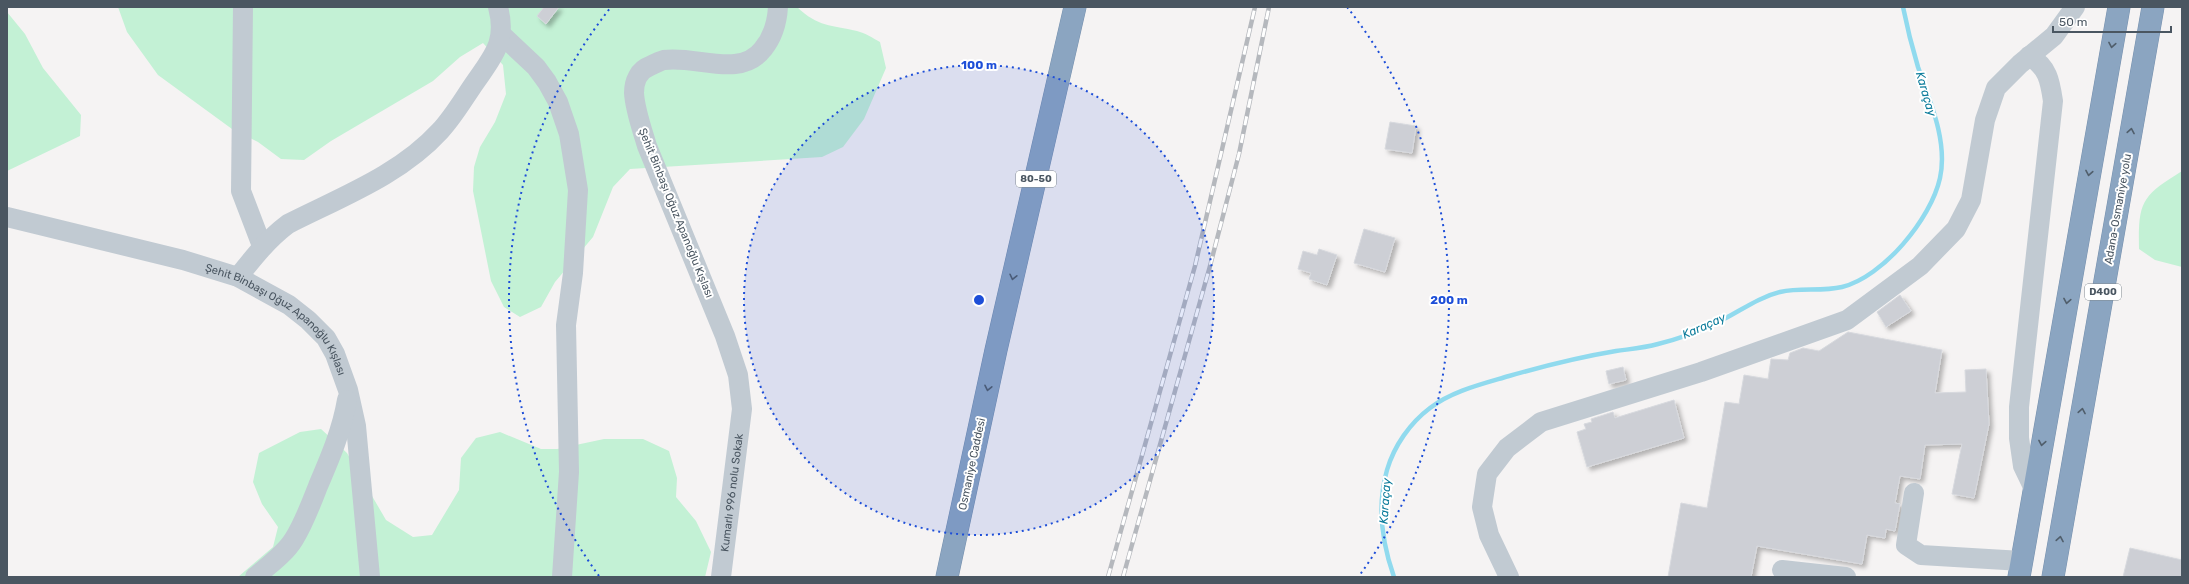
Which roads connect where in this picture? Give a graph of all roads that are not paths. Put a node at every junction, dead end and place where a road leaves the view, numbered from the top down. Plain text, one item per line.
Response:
1 (243, 7) edge
2 (498, 7) edge
3 (778, 7) edge
4 (1075, 7) edge
5 (1088, 7) edge
6 (2075, 7) edge
7 (2118, 7) edge
8 (2153, 7) edge
9 (502, 35) junction
10 (2029, 56) junction
11 (7, 217) edge
12 (262, 246) junction
13 (238, 277) junction
14 (348, 390) junction
15 (742, 409) joint
16 (2034, 489) junction
17 (1914, 493) dead end
18 (2021, 569) edge
19 (1782, 570) dead end
20 (255, 577) edge
21 (370, 577) edge
22 (562, 577) edge
23 (721, 577) edge
24 (947, 577) edge
25 (960, 577) edge
26 (1509, 577) edge
27 (1846, 577) edge
28 (2054, 577) edge

1 - 12 street
2 - 9 street
3 - 15 street, Şehit Binbaşı Oğuz Apanoğlu Kışlası
4 -> 24 highway, Osmaniye Caddesi / 80-50
5 - 25 highway
6 - 10 street
7 -> 16 highway, D400
28 -> 8 highway, Adana-Osmaniye yolu / D400
9 - 12 street
9 - 22 street
10 - 16 street
10 - 26 street
11 - 13 street, Şehit Binbaşı Oğuz Apanoğlu Kışlası
12 - 13 street
13 - 14 street, Şehit Binbaşı Oğuz Apanoğlu Kışlası
14 - 20 street
14 - 21 street, Şehit Binbaşı Oğuz Apanoğlu Kışlası
15 - 23 street, Kumarlı 996 nolu Sokak
16 - 18 highway, D400
17 - 18 street
19 - 27 street

